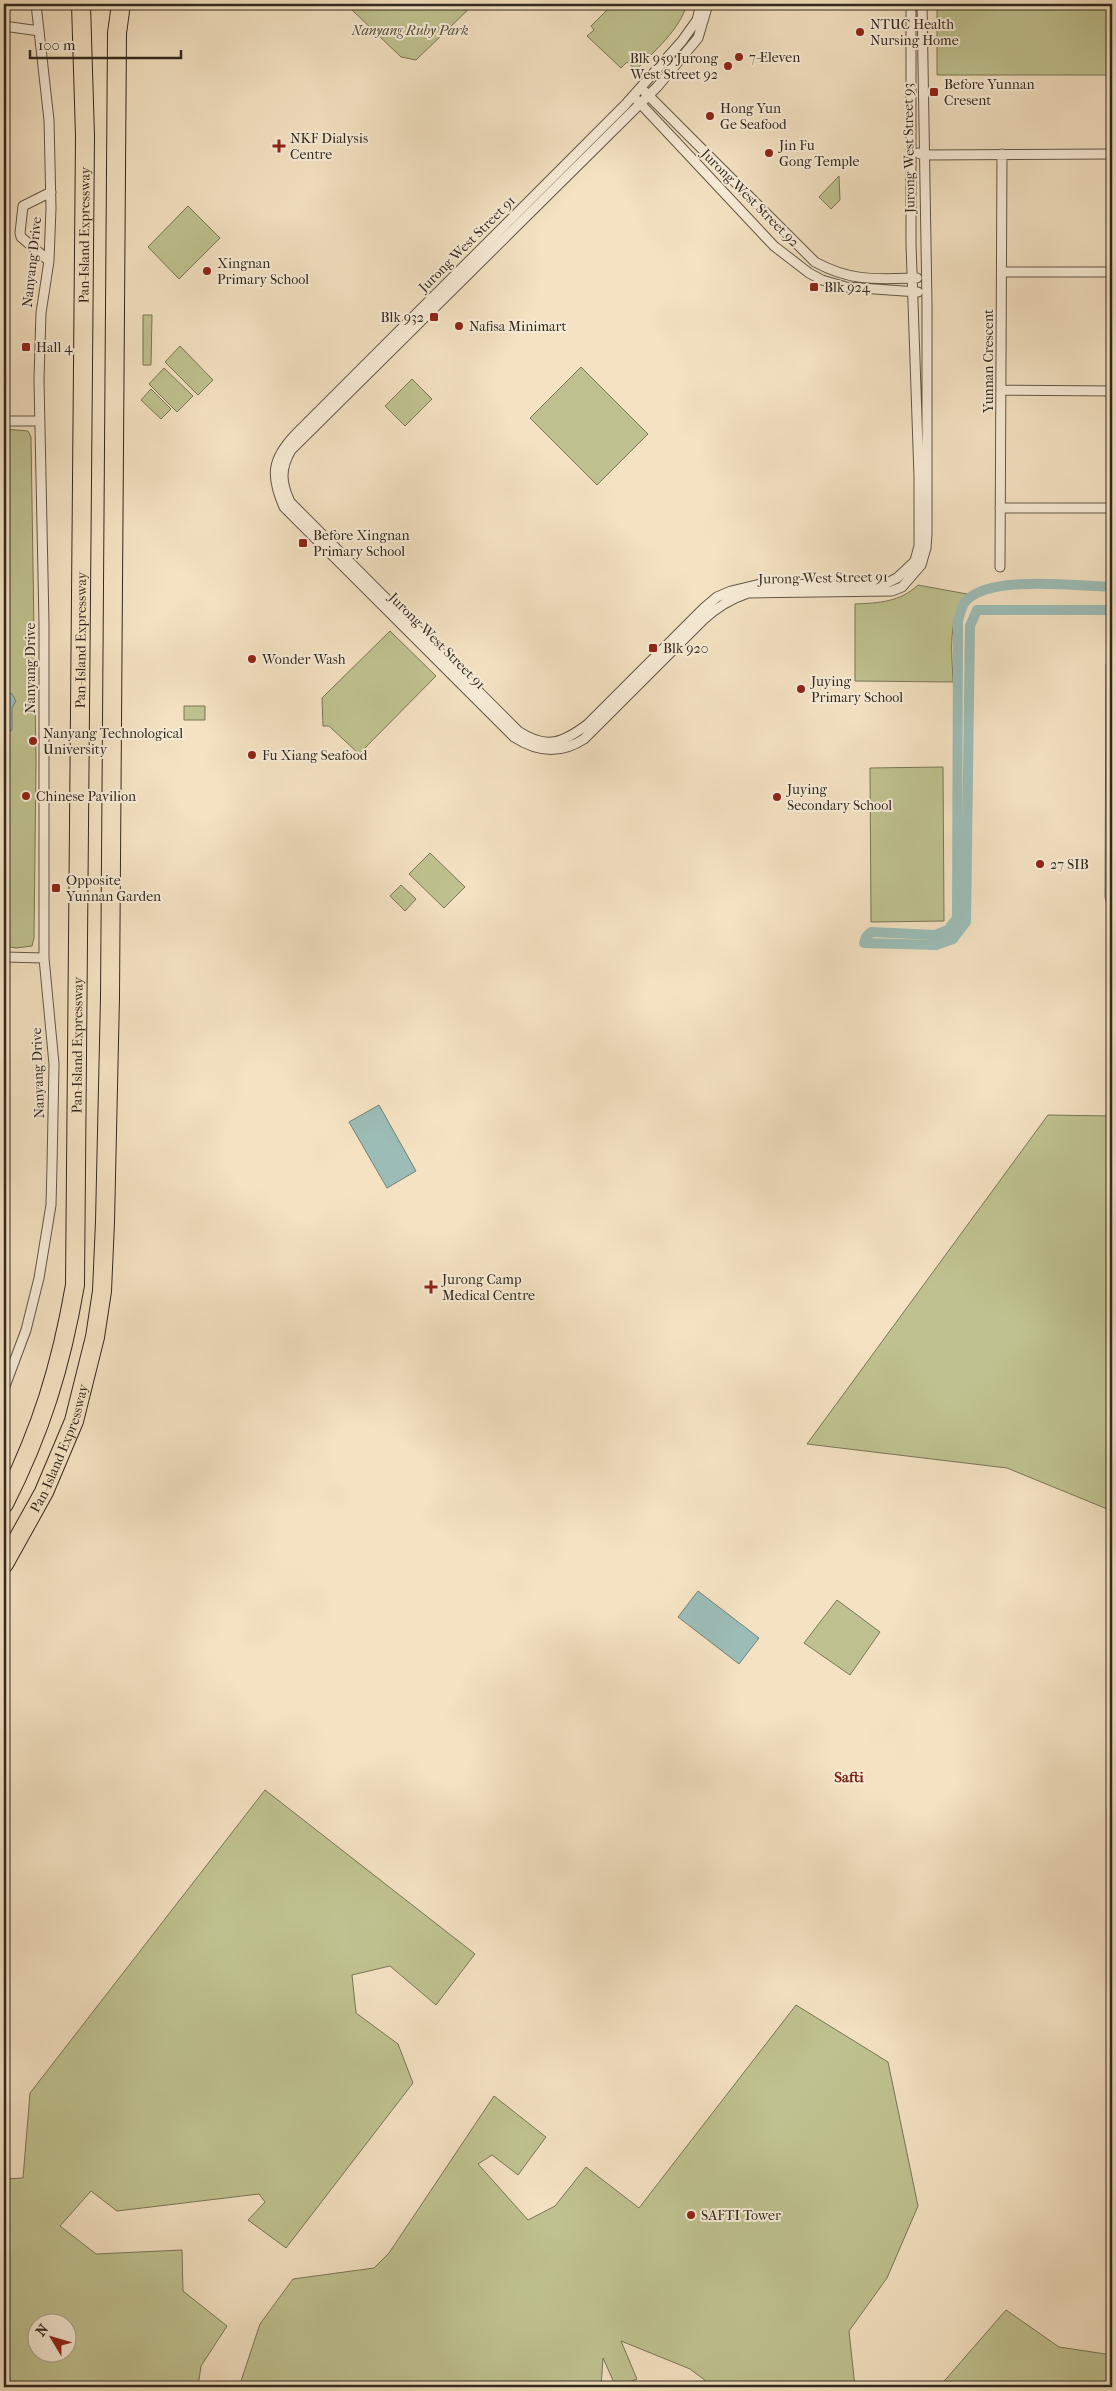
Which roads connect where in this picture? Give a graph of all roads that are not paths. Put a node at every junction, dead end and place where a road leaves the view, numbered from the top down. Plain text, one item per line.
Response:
1 (36, 4) edge
2 (81, 4) edge
3 (119, 4) edge
4 (701, 4) edge
5 (708, 4) edge
6 (911, 4) edge
7 (922, 4) edge
8 (4, 26) edge
9 (39, 31) junction
10 (640, 88) junction
11 (633, 96) junction
12 (648, 96) junction
13 (640, 103) junction
14 (911, 151) junction
15 (1002, 154) junction
16 (1112, 154) edge
17 (923, 155) junction
18 (51, 192) junction
19 (785, 233) junction
20 (774, 246) junction
21 (49, 260) junction
22 (1002, 272) junction
23 (1112, 272) edge
24 (925, 277) junction
25 (912, 278) junction
26 (913, 291) junction
27 (926, 292) junction
28 (1002, 390) junction
29 (1112, 391) edge
30 (4, 421) edge
31 (39, 421) junction
32 (1000, 508) junction
33 (1112, 508) edge
34 (1000, 567) dead end
35 (4, 957) edge
36 (44, 958) junction
37 (4, 1390) edge
38 (4, 1504) edge
39 (4, 1564) edge

1 - 9 street, Nanyang Drive
2 - 38 highway, Pan-Island Expressway
3 - 39 highway, Pan-Island Expressway
4 - 10 street, Jurong West Street 91
5 - 12 street, Jurong West Street 91
6 - 14 street, Jurong West Street 93
7 - 17 street, Jurong West Street 93
8 - 9 street
9 - 18 street, Nanyang Drive
10 - 11 street, Jurong West Street 91
10 - 12 street, Jurong West Street 92
11 - 13 street, Jurong West Street 92
11 - 27 street, Jurong West Street 91
12 - 13 street, Jurong West Street 91
12 - 19 street, Jurong West Street 92
13 - 20 street, Jurong West Street 92
13 - 26 street, Jurong West Street 91
14 - 17 street
14 - 25 street, Jurong West Street 93
15 - 16 street
15 - 17 street
15 - 22 street, Yunnan Crescent
17 - 24 street, Jurong West Street 93
18 - 21 street, Nanyang Drive
18 - 21 street
19 - 20 street
19 - 25 street, Jurong West Street 92
20 - 26 street, Jurong West Street 92
21 - 31 street, Nanyang Drive
22 - 23 street
22 - 28 street, Yunnan Crescent
24 - 25 street, Jurong West Street 92
24 - 27 street, Jurong West Street 93
25 - 26 street, Jurong West Street 93
26 - 27 street, Jurong West Street 92
28 - 29 street
28 - 32 street, Yunnan Crescent
30 - 31 street
31 - 36 street, Nanyang Drive
32 - 33 street
32 - 34 street, Yunnan Crescent
35 - 36 street
36 - 37 street, Nanyang Drive

